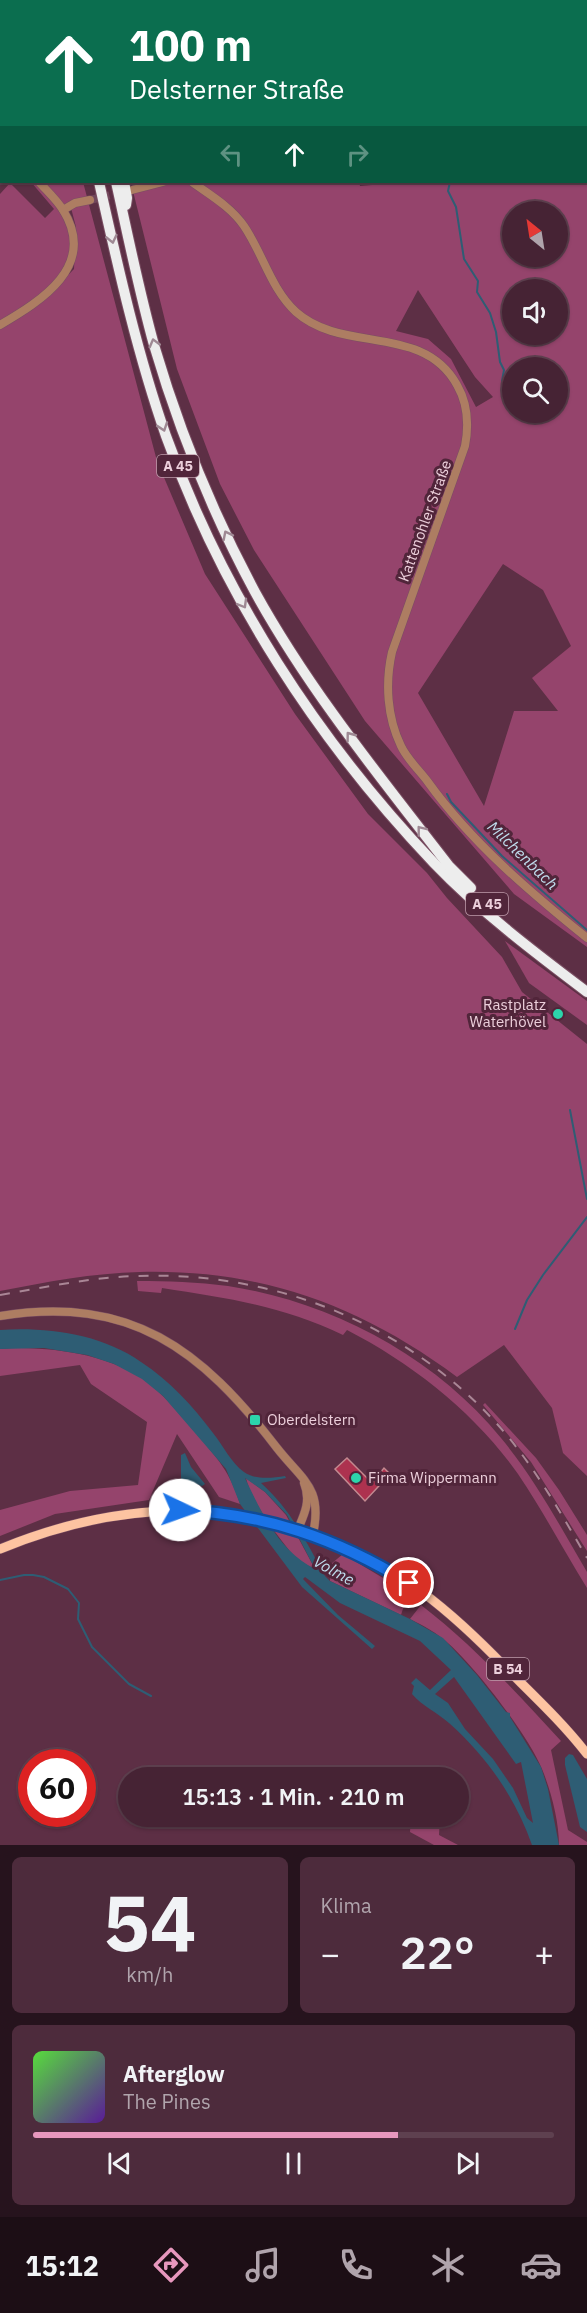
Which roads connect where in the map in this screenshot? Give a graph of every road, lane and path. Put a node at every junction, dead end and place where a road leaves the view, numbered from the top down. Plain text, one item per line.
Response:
1 (40, 183) edge
2 (99, 183) edge
3 (116, 183) edge
4 (154, 183) edge
5 (193, 183) edge
6 (128, 186) edge
7 (90, 200) tunnel mouth
8 (63, 210) junction
9 (124, 214) junction
10 (0, 326) edge
11 (587, 938) edge
12 (587, 983) edge
13 (587, 992) edge
14 (0, 1316) edge
15 (302, 1479) junction
16 (298, 1529) junction
17 (313, 1534) junction
18 (0, 1549) edge
19 (587, 1754) edge

1 - 8 street
2 -> 13 highway, A 45
3 - 9 highway, A 45
4 - 6 street
5 - 11 street, Kattenohler Straße
6 - 9 highway
7 - 8 street
8 - 10 street
12 -> 9 highway, A 45
14 - 15 street
15 - 16 street
15 - 17 street
16 - 17 main road, B 54
16 - 18 main road, B 54
17 - 19 main road, B 54

